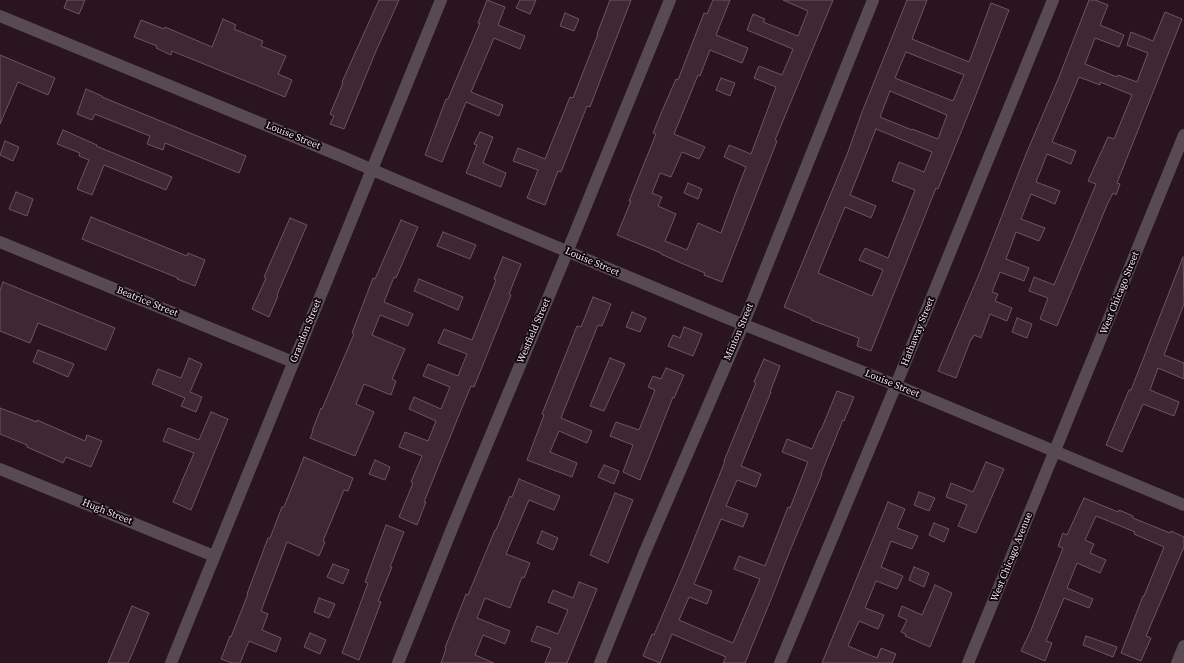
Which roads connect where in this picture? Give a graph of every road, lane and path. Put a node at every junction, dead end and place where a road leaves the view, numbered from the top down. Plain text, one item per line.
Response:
1 (441, 0) edge
2 (670, 0) edge
3 (873, 0) edge
4 (1053, 0) edge
5 (0, 16) edge
6 (1184, 136) edge
7 (372, 170) junction
8 (0, 242) edge
9 (567, 251) junction
10 (743, 324) junction
11 (293, 362) junction
12 (896, 385) junction
13 (1055, 451) junction
14 (0, 469) edge
15 (1184, 505) edge
16 (214, 556) junction
17 (1184, 646) edge
18 (171, 663) edge
19 (398, 663) edge
20 (600, 663) edge
21 (780, 663) edge
22 (968, 663) edge
23 (1177, 663) edge

1 - 7 street, Grandon Street
2 - 9 street, Westfield Street
3 - 10 street, Minton Street
4 - 12 street, Hathaway Street
5 - 7 street, Louise Street
6 - 13 street, West Chicago Street
7 - 9 street, Louise Street
7 - 11 street, Grandon Street
8 - 11 street, Beatrice Street
9 - 10 street, Louise Street
9 - 19 street, Westfield Street
10 - 12 street, Louise Street
10 - 20 street, Minton Street
11 - 16 street, Grandon Street
12 - 13 street, Louise Street
12 - 21 street, Hathaway Street
13 - 15 street, Louise Street
13 - 22 street, West Chicago Avenue
14 - 16 street, Hugh Street
16 - 18 street, Grandon Street
17 - 23 street

